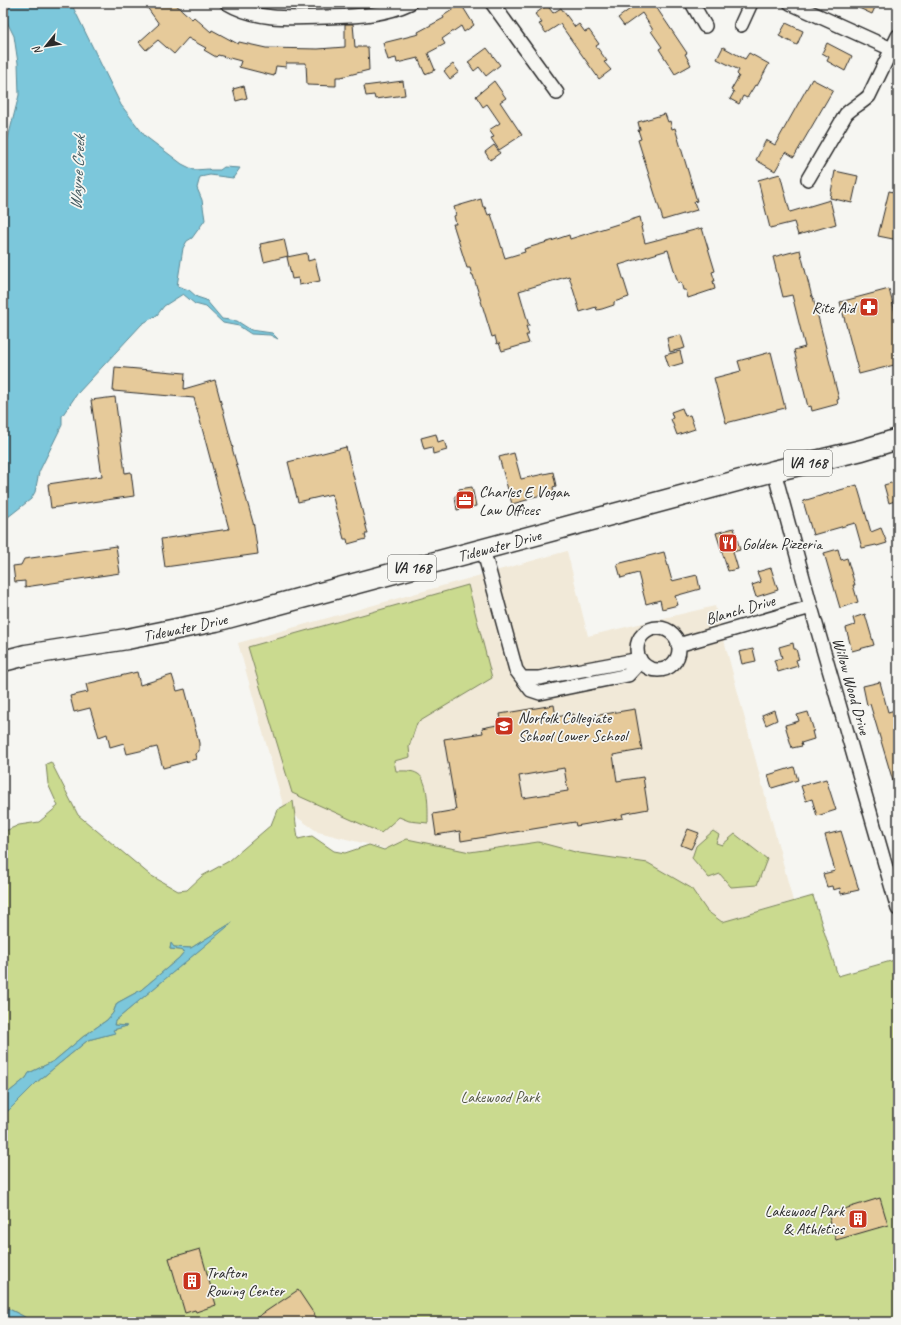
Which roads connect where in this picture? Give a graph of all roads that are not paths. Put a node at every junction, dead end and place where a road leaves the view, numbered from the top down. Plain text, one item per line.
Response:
1 (410, 3) edge
2 (492, 3) edge
3 (692, 3) edge
4 (751, 3) edge
5 (790, 3) edge
6 (230, 4) edge
7 (741, 25) dead end
8 (706, 26) dead end
9 (898, 36) edge
10 (895, 50) edge
11 (557, 93) dead end
12 (808, 179) dead end
13 (898, 438) edge
14 (774, 471) junction
15 (483, 549) junction
16 (811, 607) junction
17 (678, 644) junction
18 (640, 660) junction
19 (3, 661) edge
20 (898, 909) edge

1 - 6 street
2 - 11 street
3 - 8 street
4 - 7 street
5 - 10 street
9 - 10 street
10 - 12 street
13 - 14 highway, Tidewater Drive / VA 168
14 - 15 highway, Tidewater Drive / VA 168
14 - 16 street, Willow Wood Drive
15 - 18 street
15 - 19 highway, Tidewater Drive / VA 168
16 - 17 street, Blanch Drive
16 - 20 street, Willow Wood Drive
17 - 18 street
17 - 18 street

